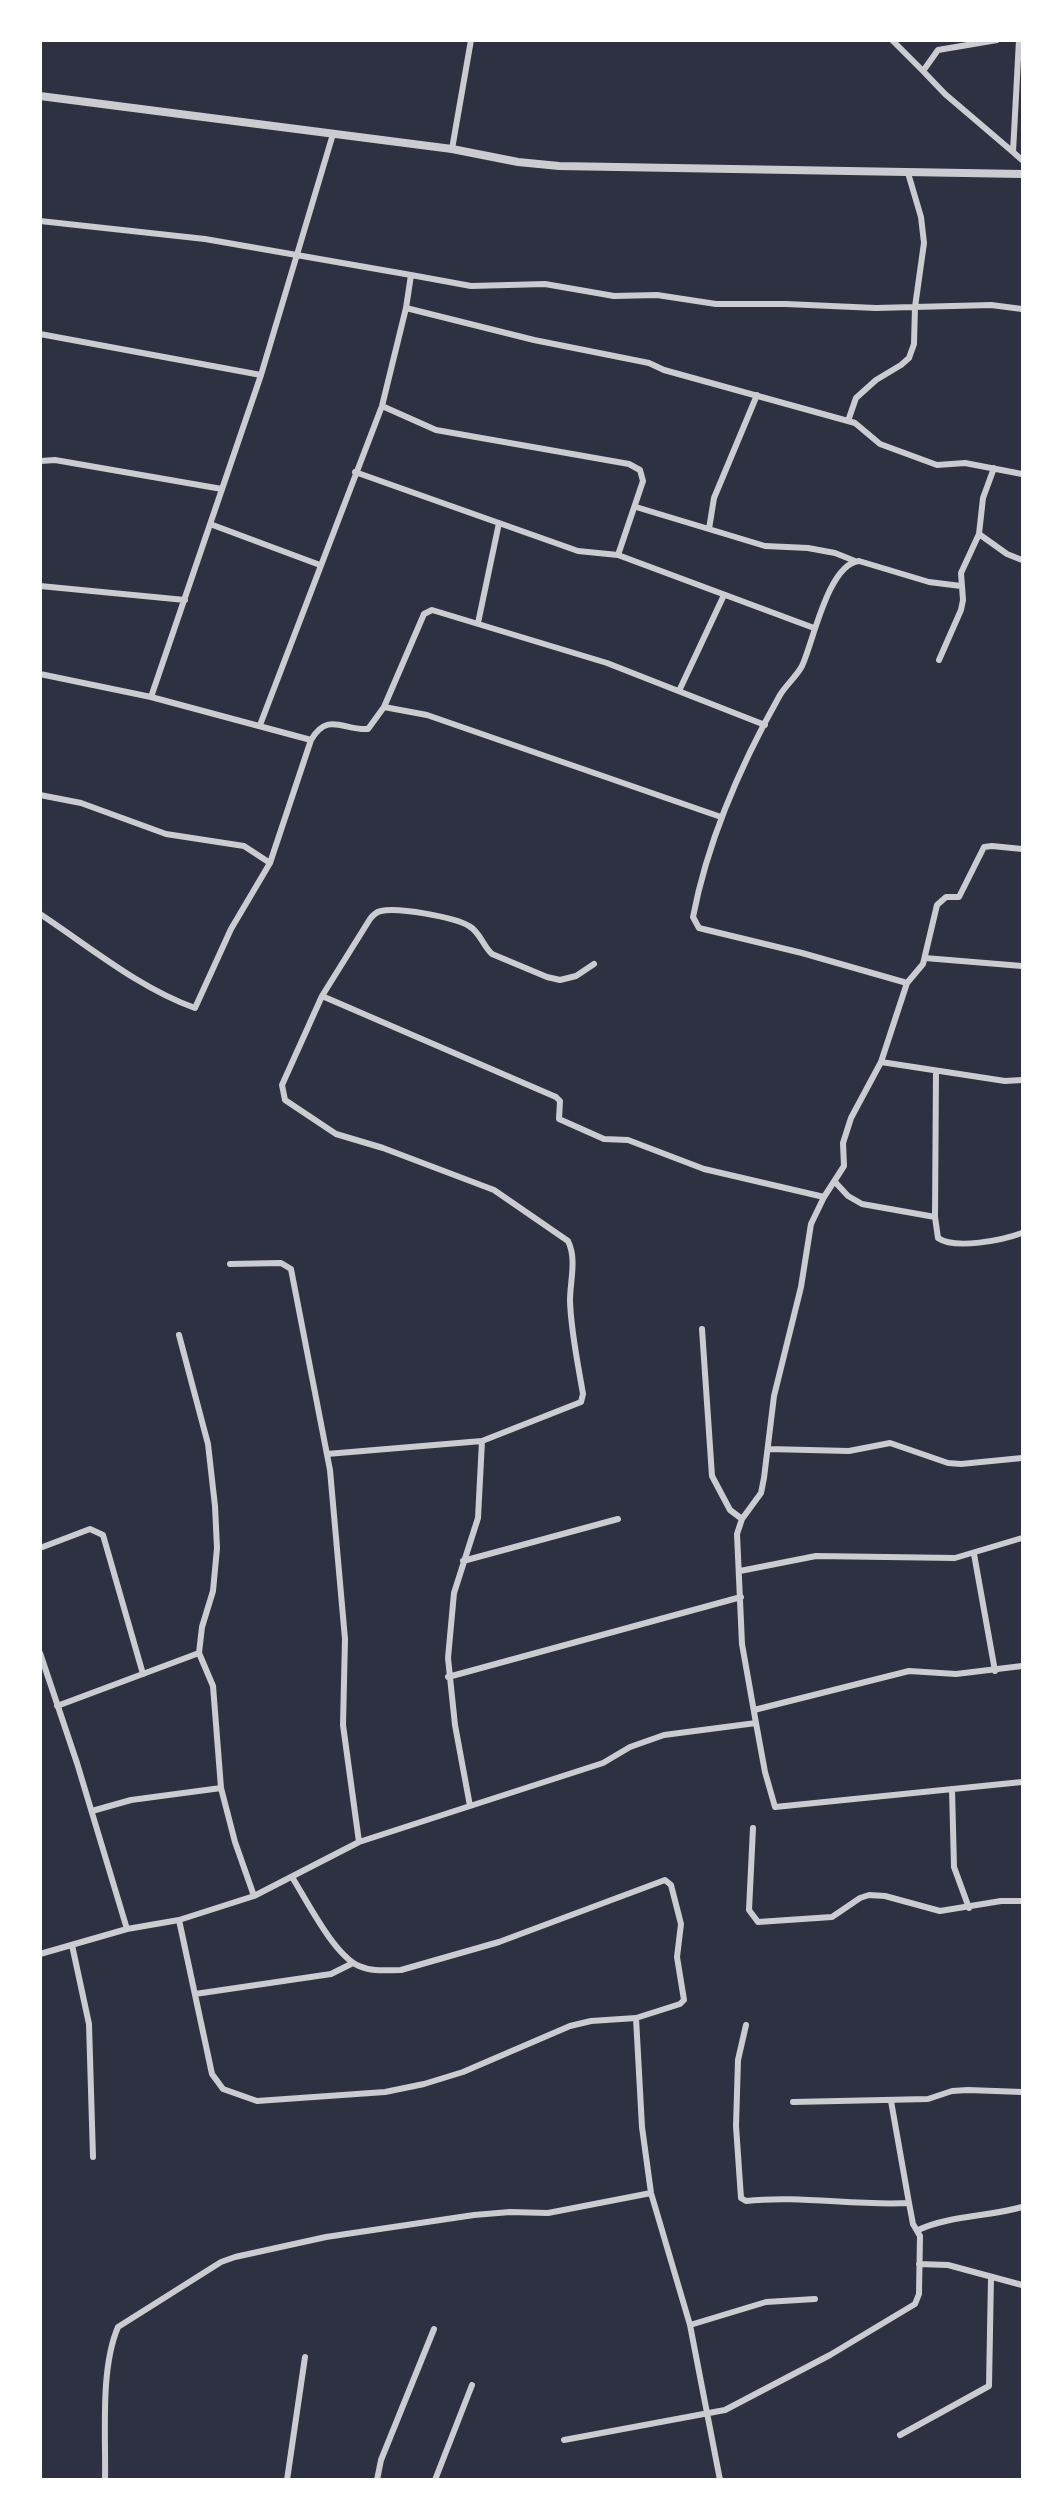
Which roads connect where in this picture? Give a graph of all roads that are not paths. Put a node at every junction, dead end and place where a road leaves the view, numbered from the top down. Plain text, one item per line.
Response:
1 (471, 40) edge
2 (892, 40) edge
3 (997, 40) edge
4 (1019, 40) edge
5 (923, 71) junction
6 (40, 96) edge
7 (333, 134) junction
8 (452, 149) junction
9 (1013, 152) junction
10 (1023, 160) edge
11 (908, 173) junction
12 (1023, 174) edge
13 (40, 221) edge
14 (296, 254) junction
15 (411, 275) junction
16 (915, 307) junction
17 (406, 308) junction
18 (1023, 309) edge
19 (40, 334) edge
20 (261, 375) junction
21 (757, 395) junction
22 (382, 406) junction
23 (848, 421) junction
24 (40, 461) edge
25 (994, 468) junction
26 (355, 472) junction
27 (1023, 474) edge
28 (222, 489) junction
29 (636, 507) junction
30 (499, 523) junction
31 (210, 524) junction
32 (709, 529) junction
33 (979, 534) junction
34 (618, 555) junction
35 (1023, 560) edge
36 (855, 561) junction
37 (320, 564) junction
38 (40, 586) edge
39 (961, 586) junction
40 (724, 595) junction
41 (185, 600) junction
42 (478, 623) junction
43 (814, 628) junction
44 (939, 660) dead end
45 (40, 674) edge
46 (679, 691) junction
47 (151, 697) junction
48 (384, 707) junction
49 (260, 725) junction
50 (765, 725) junction
51 (311, 741) junction
52 (40, 795) edge
53 (721, 817) junction
54 (1023, 849) edge
55 (270, 863) junction
56 (40, 914) edge
57 (925, 958) junction
58 (594, 964) dead end
59 (1023, 966) edge
60 (907, 983) junction
61 (322, 996) junction
62 (881, 1062) junction
63 (936, 1071) junction
64 (1023, 1080) edge
65 (836, 1182) junction
66 (824, 1197) junction
67 (935, 1217) junction
68 (1023, 1233) edge
69 (230, 1264) dead end
70 (702, 1329) dead end
71 (179, 1335) dead end
72 (482, 1441) junction
73 (768, 1449) junction
74 (327, 1454) junction
75 (1023, 1458) edge
76 (618, 1519) dead end
77 (742, 1519) junction
78 (1023, 1538) edge
79 (40, 1548) edge
80 (974, 1554) junction
81 (463, 1561) junction
82 (740, 1571) junction
83 (741, 1597) junction
84 (40, 1653) edge
85 (199, 1653) junction
86 (1023, 1666) edge
87 (995, 1671) junction
88 (143, 1674) junction
89 (448, 1677) junction
90 (57, 1706) junction
91 (754, 1710) junction
92 (756, 1723) junction
93 (1023, 1782) edge
94 (221, 1788) junction
95 (952, 1789) junction
96 (470, 1806) junction
97 (92, 1810) junction
98 (753, 1828) dead end
99 (359, 1842) junction
100 (291, 1877) junction
101 (254, 1896) junction
102 (1023, 1901) edge
103 (969, 1908) junction
104 (179, 1920) junction
105 (127, 1929) junction
106 (72, 1945) junction
107 (40, 1954) edge
108 (353, 1963) junction
109 (195, 1994) junction
110 (636, 2018) junction
111 (746, 2025) dead end
112 (1023, 2092) edge
113 (891, 2101) junction
114 (793, 2102) dead end
115 (93, 2157) dead end
116 (651, 2193) junction
117 (909, 2203) junction
118 (1023, 2207) edge
119 (918, 2230) junction
120 (919, 2264) junction
121 (991, 2277) junction
122 (1023, 2285) edge
123 (815, 2299) dead end
124 (690, 2325) junction
125 (434, 2329) dead end
126 (305, 2357) dead end
127 (472, 2385) dead end
128 (707, 2415) junction
129 (900, 2435) dead end
130 (564, 2440) dead end
131 (105, 2480) edge
132 (287, 2480) edge
133 (377, 2480) edge
134 (435, 2480) edge
135 (720, 2480) edge

1 - 8 street
2 - 5 street
3 - 5 street
4 - 9 street
5 - 9 street
6 - 7 street
7 - 8 street
7 - 14 street
8 - 11 street
9 - 10 street
11 - 12 street
11 - 16 street
13 - 14 street
14 - 15 street
14 - 20 street
15 - 16 street
15 - 17 street
16 - 18 street
16 - 23 street
17 - 21 street
17 - 22 street
19 - 20 street
20 - 28 street
21 - 23 street
21 - 32 street
22 - 26 street
22 - 29 street
23 - 25 street
24 - 28 street
25 - 27 street
25 - 33 street
26 - 30 street
26 - 37 street
28 - 31 street
29 - 32 street
29 - 34 street
30 - 34 street
30 - 42 street
31 - 37 street
31 - 41 street
32 - 36 street
33 - 35 street
33 - 39 street
34 - 40 street
36 - 39 street
36 - 43 street
37 - 49 street
38 - 41 street
39 - 44 street
40 - 43 street
40 - 46 street
41 - 47 street
42 - 46 street
42 - 48 street
43 - 50 street
45 - 47 street
46 - 50 street
47 - 49 street
48 - 51 street
48 - 53 street
49 - 51 street
50 - 53 street
51 - 55 street
52 - 55 street
53 - 60 street
54 - 57 street
55 - 56 street
57 - 59 street
57 - 60 street
58 - 61 street
60 - 62 street
61 - 66 street
61 - 72 street
62 - 63 street
62 - 65 street
63 - 64 street
63 - 67 street
65 - 66 street
65 - 67 street
66 - 73 street
67 - 68 street
69 - 74 street
70 - 77 street
71 - 85 street
72 - 74 street
72 - 81 street
73 - 75 street
73 - 77 street
74 - 99 street
76 - 81 street
77 - 82 street
78 - 80 street
79 - 88 street
80 - 82 street
80 - 87 street
81 - 89 street
82 - 83 street
83 - 89 street
83 - 91 street
84 - 90 street
85 - 88 street
85 - 94 street
86 - 87 street
87 - 91 street
88 - 90 street
89 - 96 street
90 - 97 street
91 - 92 street
92 - 95 street
92 - 96 street
93 - 95 street
94 - 97 street
94 - 101 street
95 - 103 street
96 - 99 street
97 - 105 street
98 - 103 street
99 - 100 street
100 - 101 street
100 - 108 street
101 - 104 street
102 - 103 street
104 - 105 street
104 - 109 street
105 - 106 street
106 - 107 street
106 - 115 street
108 - 109 street
108 - 110 street
109 - 110 street
110 - 116 street
111 - 117 street
112 - 113 street
113 - 114 street
113 - 117 street
116 - 124 street
116 - 131 street
117 - 119 street
118 - 119 street
119 - 120 street
120 - 121 street
120 - 128 street
121 - 122 street
121 - 129 street
123 - 124 street
124 - 128 street
125 - 133 street
126 - 132 street
127 - 134 street
128 - 130 street
128 - 135 street

